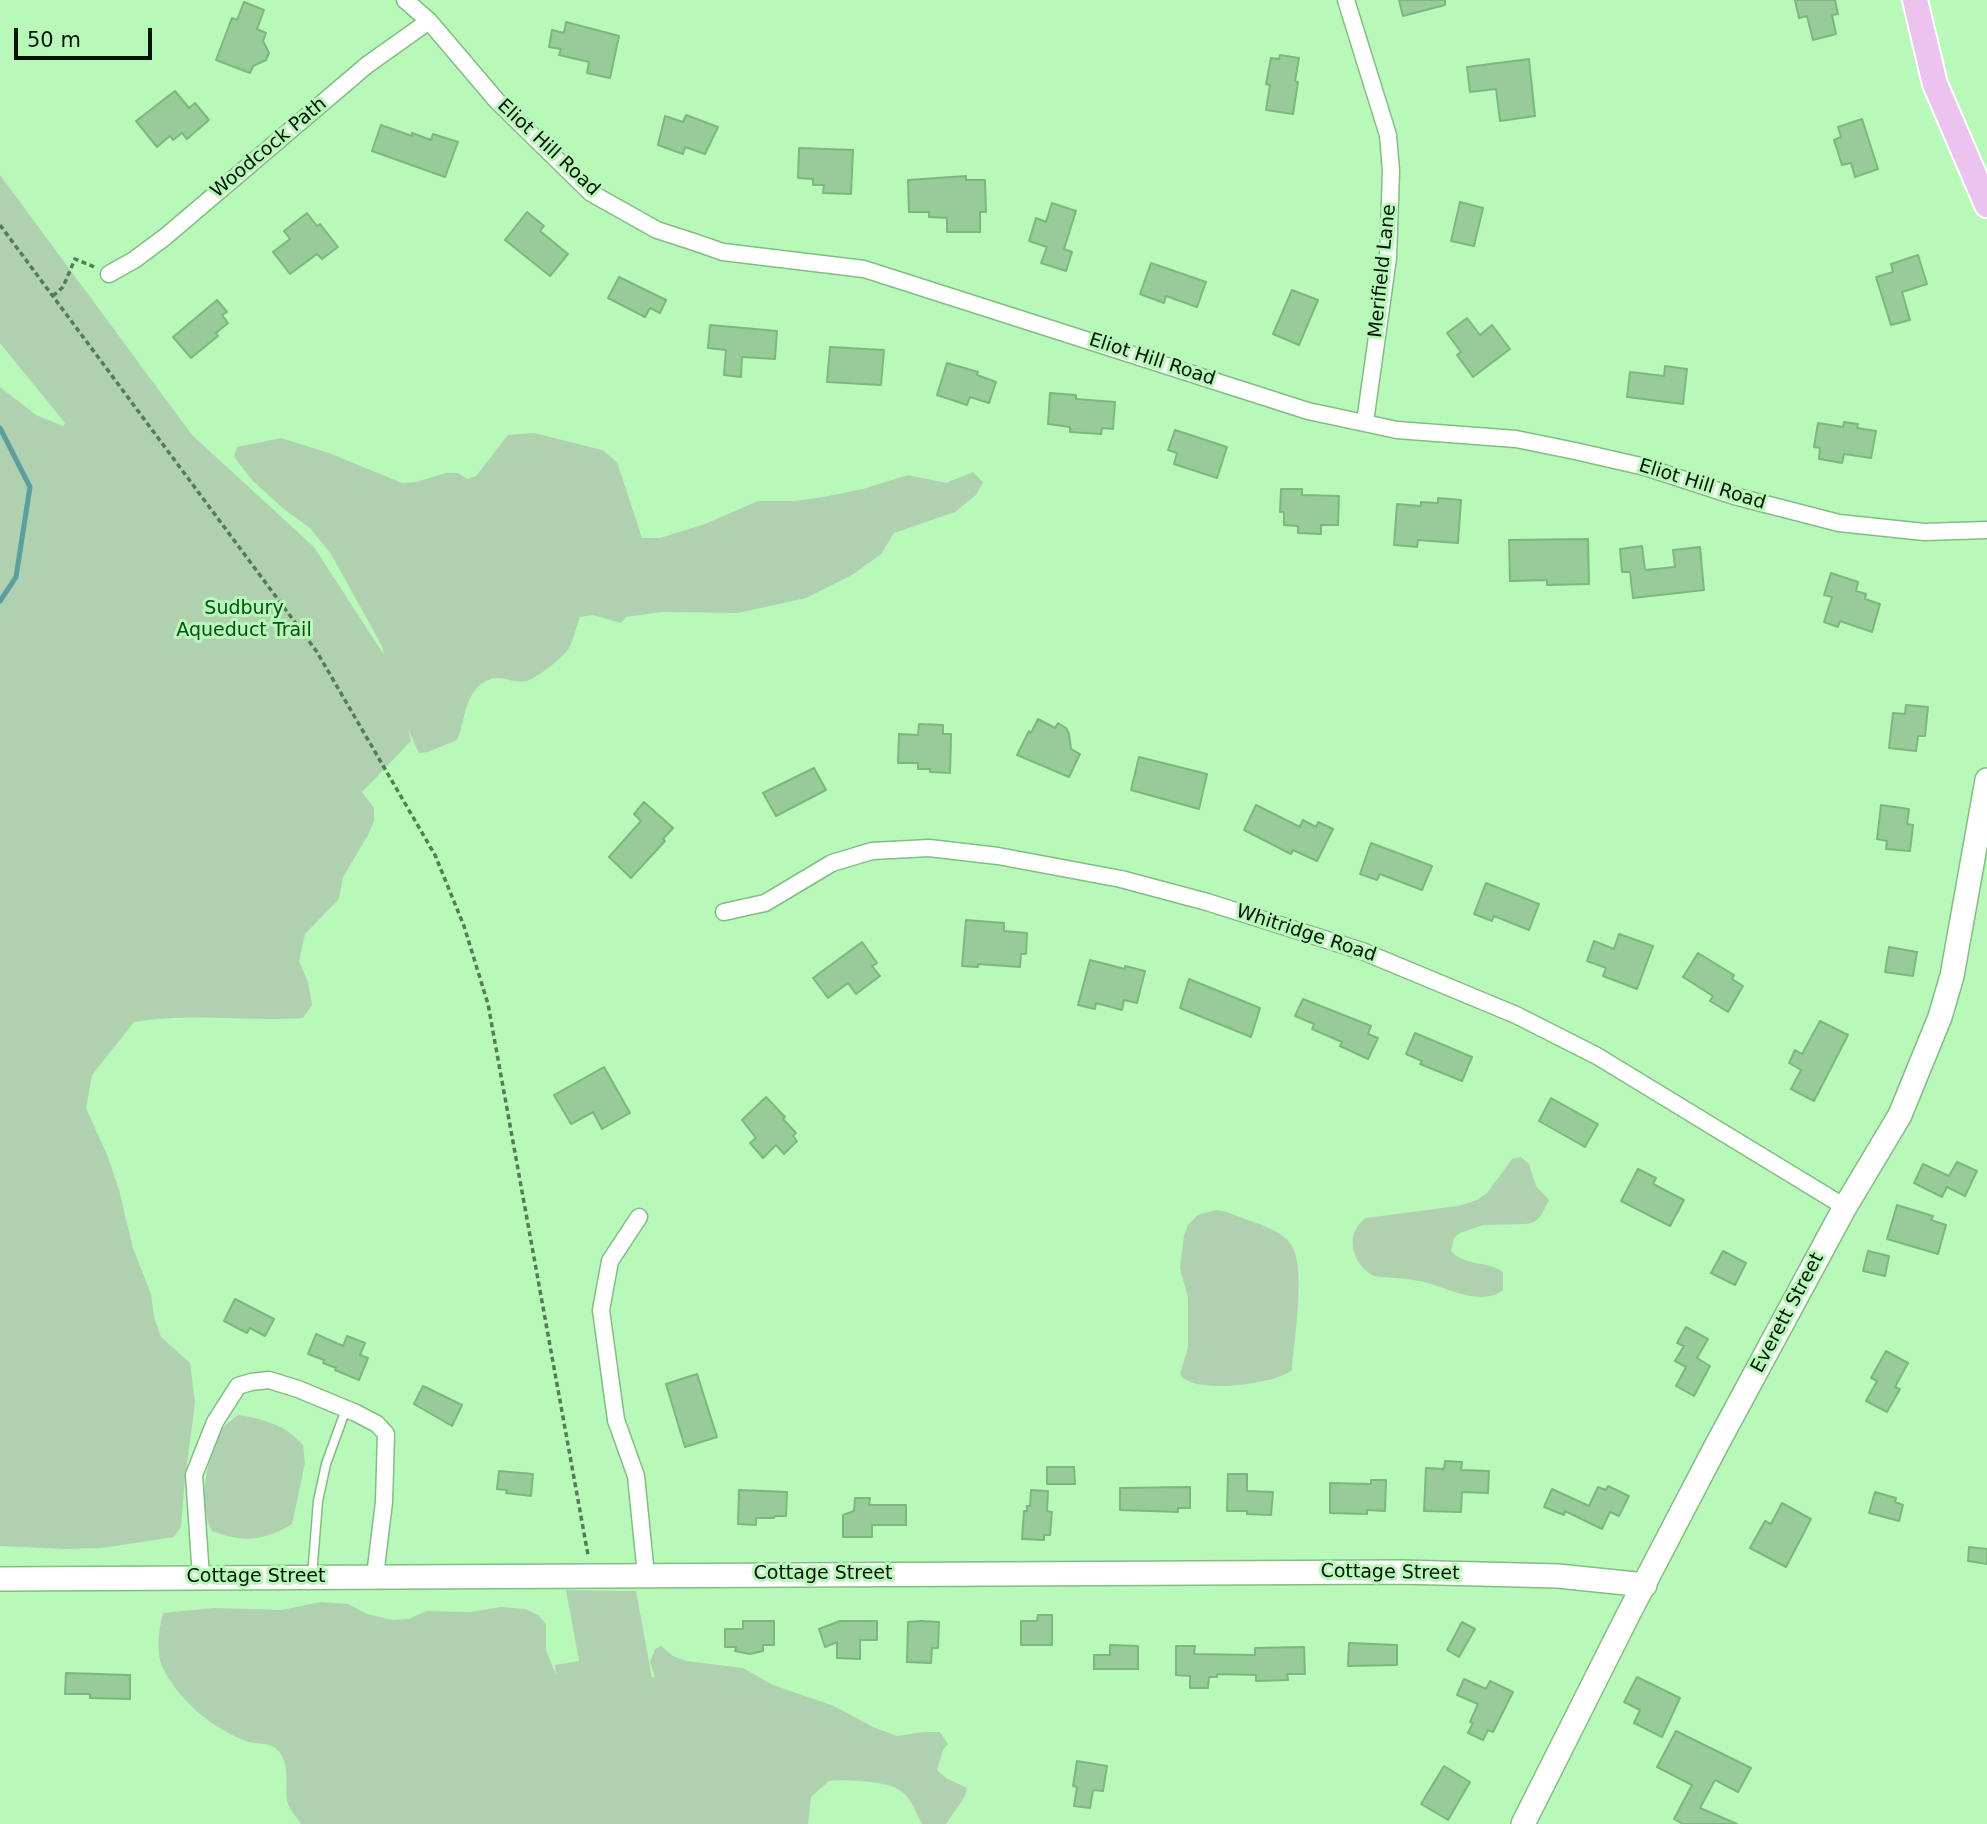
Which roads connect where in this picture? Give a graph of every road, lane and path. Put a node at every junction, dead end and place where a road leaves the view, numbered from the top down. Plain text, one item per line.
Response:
1 (405, 0) edge
2 (1346, 0) edge
3 (1915, 0) edge
4 (429, 21) junction
5 (1987, 205) edge
6 (0, 225) edge
7 (109, 274) joint
8 (53, 296) junction
9 (1365, 422) junction
10 (1987, 530) edge
11 (1987, 780) edge
12 (724, 912) dead end
13 (1845, 1207) junction
14 (639, 1217) dead end
15 (346, 1409) junction
16 (591, 1575) junction
17 (646, 1575) junction
18 (312, 1576) junction
19 (375, 1576) junction
20 (201, 1577) junction
21 (0, 1579) edge
22 (1645, 1586) junction
23 (1523, 1824) edge

1 - 4 street, Eliot Hill Road
2 - 9 street, Merifield Lane
3 - 5 main road
4 - 7 street, Woodcock Path
4 - 9 street, Eliot Hill Road
6 - 8 path
7 - 8 path
8 - 16 path
9 - 10 street, Eliot Hill Road
11 - 13 street, Everett Street
12 - 13 street, Whitridge Road
13 - 22 street, Everett Street
14 - 17 street
15 - 18 lane
15 - 19 street
15 - 20 street
16 - 17 street, Cottage Street
16 - 19 street, Cottage Street
17 - 22 street, Cottage Street
18 - 19 street, Cottage Street
18 - 20 street, Cottage Street
20 - 21 street, Cottage Street
22 - 23 street, Everett Street

